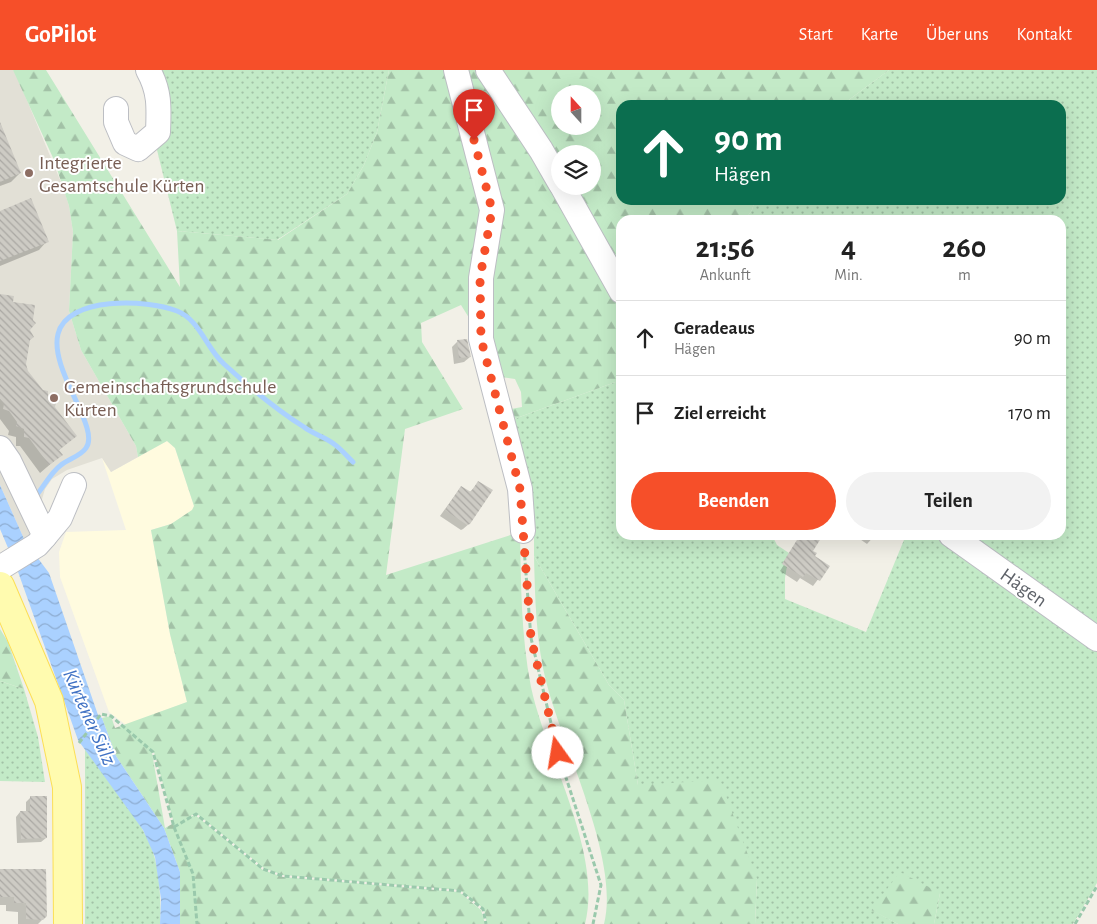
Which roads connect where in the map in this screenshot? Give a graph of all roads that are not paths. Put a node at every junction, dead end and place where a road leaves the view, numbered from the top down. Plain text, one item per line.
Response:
1 (148, 70) edge
2 (456, 70) edge
3 (488, 70) edge
4 (116, 109) dead end
5 (551, 166) edge
6 (567, 195) edge
7 (616, 282) edge
8 (0, 448) edge
9 (74, 485) dead end
10 (523, 531) road end
11 (42, 537) junction
12 (957, 540) edge
13 (1, 573) edge
14 (1097, 639) edge
15 (68, 924) edge

1 - 4 street
2 - 10 street
3 - 5 street
6 - 7 street
8 - 11 street
9 - 11 street
11 - 13 street
12 - 14 street, Hägen
13 - 15 main road

